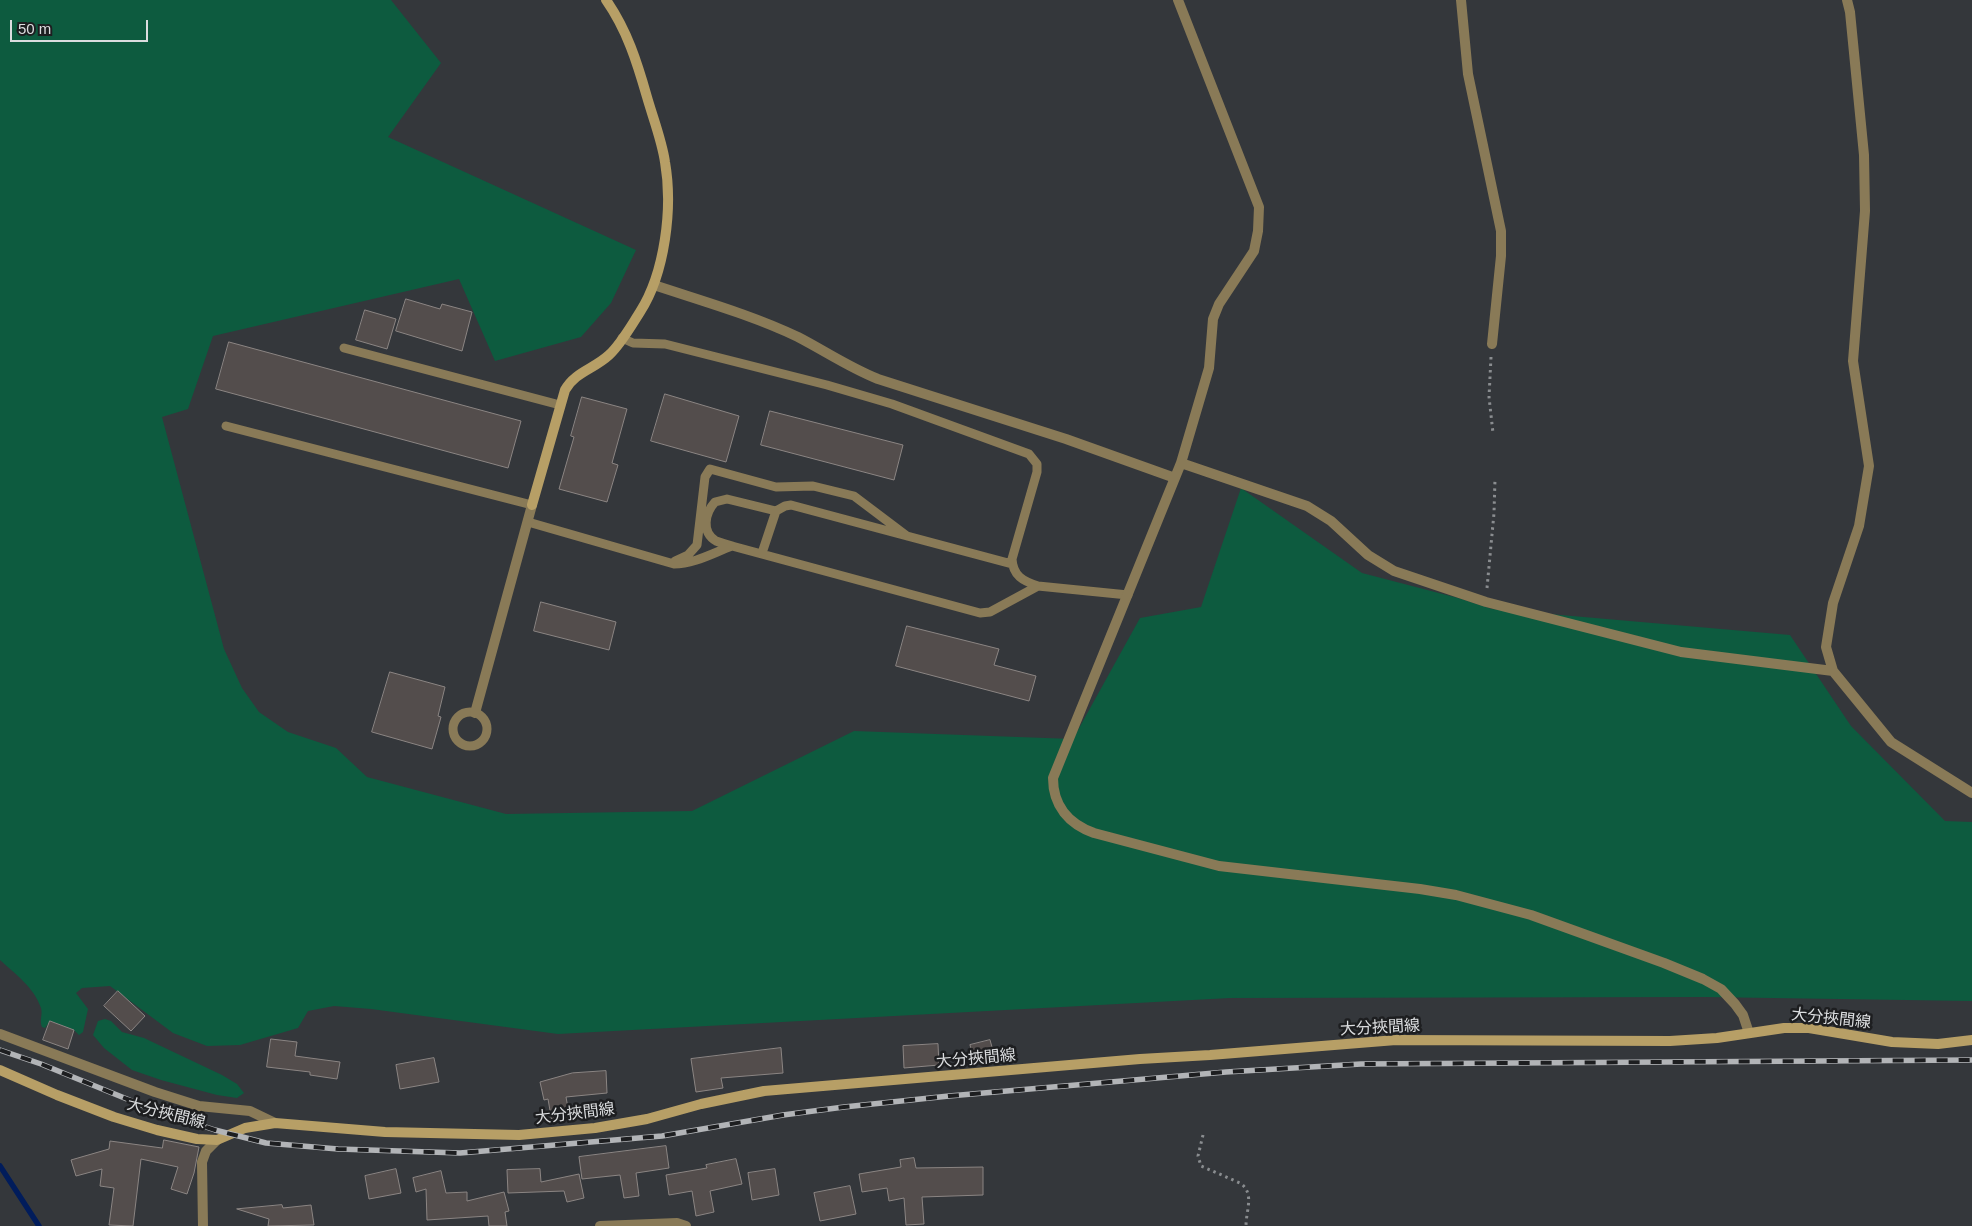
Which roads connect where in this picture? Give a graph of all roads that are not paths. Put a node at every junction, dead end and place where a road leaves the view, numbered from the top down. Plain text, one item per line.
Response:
1 (606, 0) edge
2 (1178, 0) edge
3 (1461, 0) edge
4 (1847, 0) edge
5 (654, 285) junction
6 (622, 338) junction
7 (1492, 344) road end
8 (344, 348) dead end
9 (560, 405) junction
10 (226, 426) dead end
11 (1181, 463) junction
12 (1175, 478) junction
13 (532, 505) junction
14 (776, 512) junction
15 (528, 522) junction
16 (908, 536) junction
17 (732, 546) junction
18 (762, 553) junction
19 (668, 563) junction
20 (1012, 564) junction
21 (1038, 586) junction
22 (1128, 595) junction
23 (1832, 671) junction
24 (475, 713) dead end
25 (1972, 793) edge
26 (1749, 1033) junction
27 (0, 1034) edge
28 (1972, 1040) edge
29 (0, 1070) edge
30 (275, 1124) junction
31 (217, 1140) junction
32 (203, 1226) edge
33 (600, 1226) edge
34 (686, 1226) edge

1 - 5 main road
2 - 11 street
3 - 7 street
4 - 23 street
5 - 6 main road
5 - 12 street
6 - 9 main road
6 - 20 lane
8 - 9 lane
9 - 13 main road
10 - 13 lane
11 - 12 street
11 - 23 street
12 - 22 street
13 - 15 street
14 - 16 lane
14 - 17 lane
14 - 18 lane
15 - 19 lane
15 - 24 street
16 - 19 lane
16 - 20 lane
17 - 18 lane
17 - 19 lane
18 - 21 lane
20 - 21 lane
21 - 22 lane
22 - 26 street
23 - 25 street
26 - 28 main road, 大分挾間線
26 - 30 main road, 大分挾間線
27 - 30 street
29 - 31 main road, 大分挾間線
30 - 31 main road, 大分挾間線
31 - 32 street
33 - 34 street

